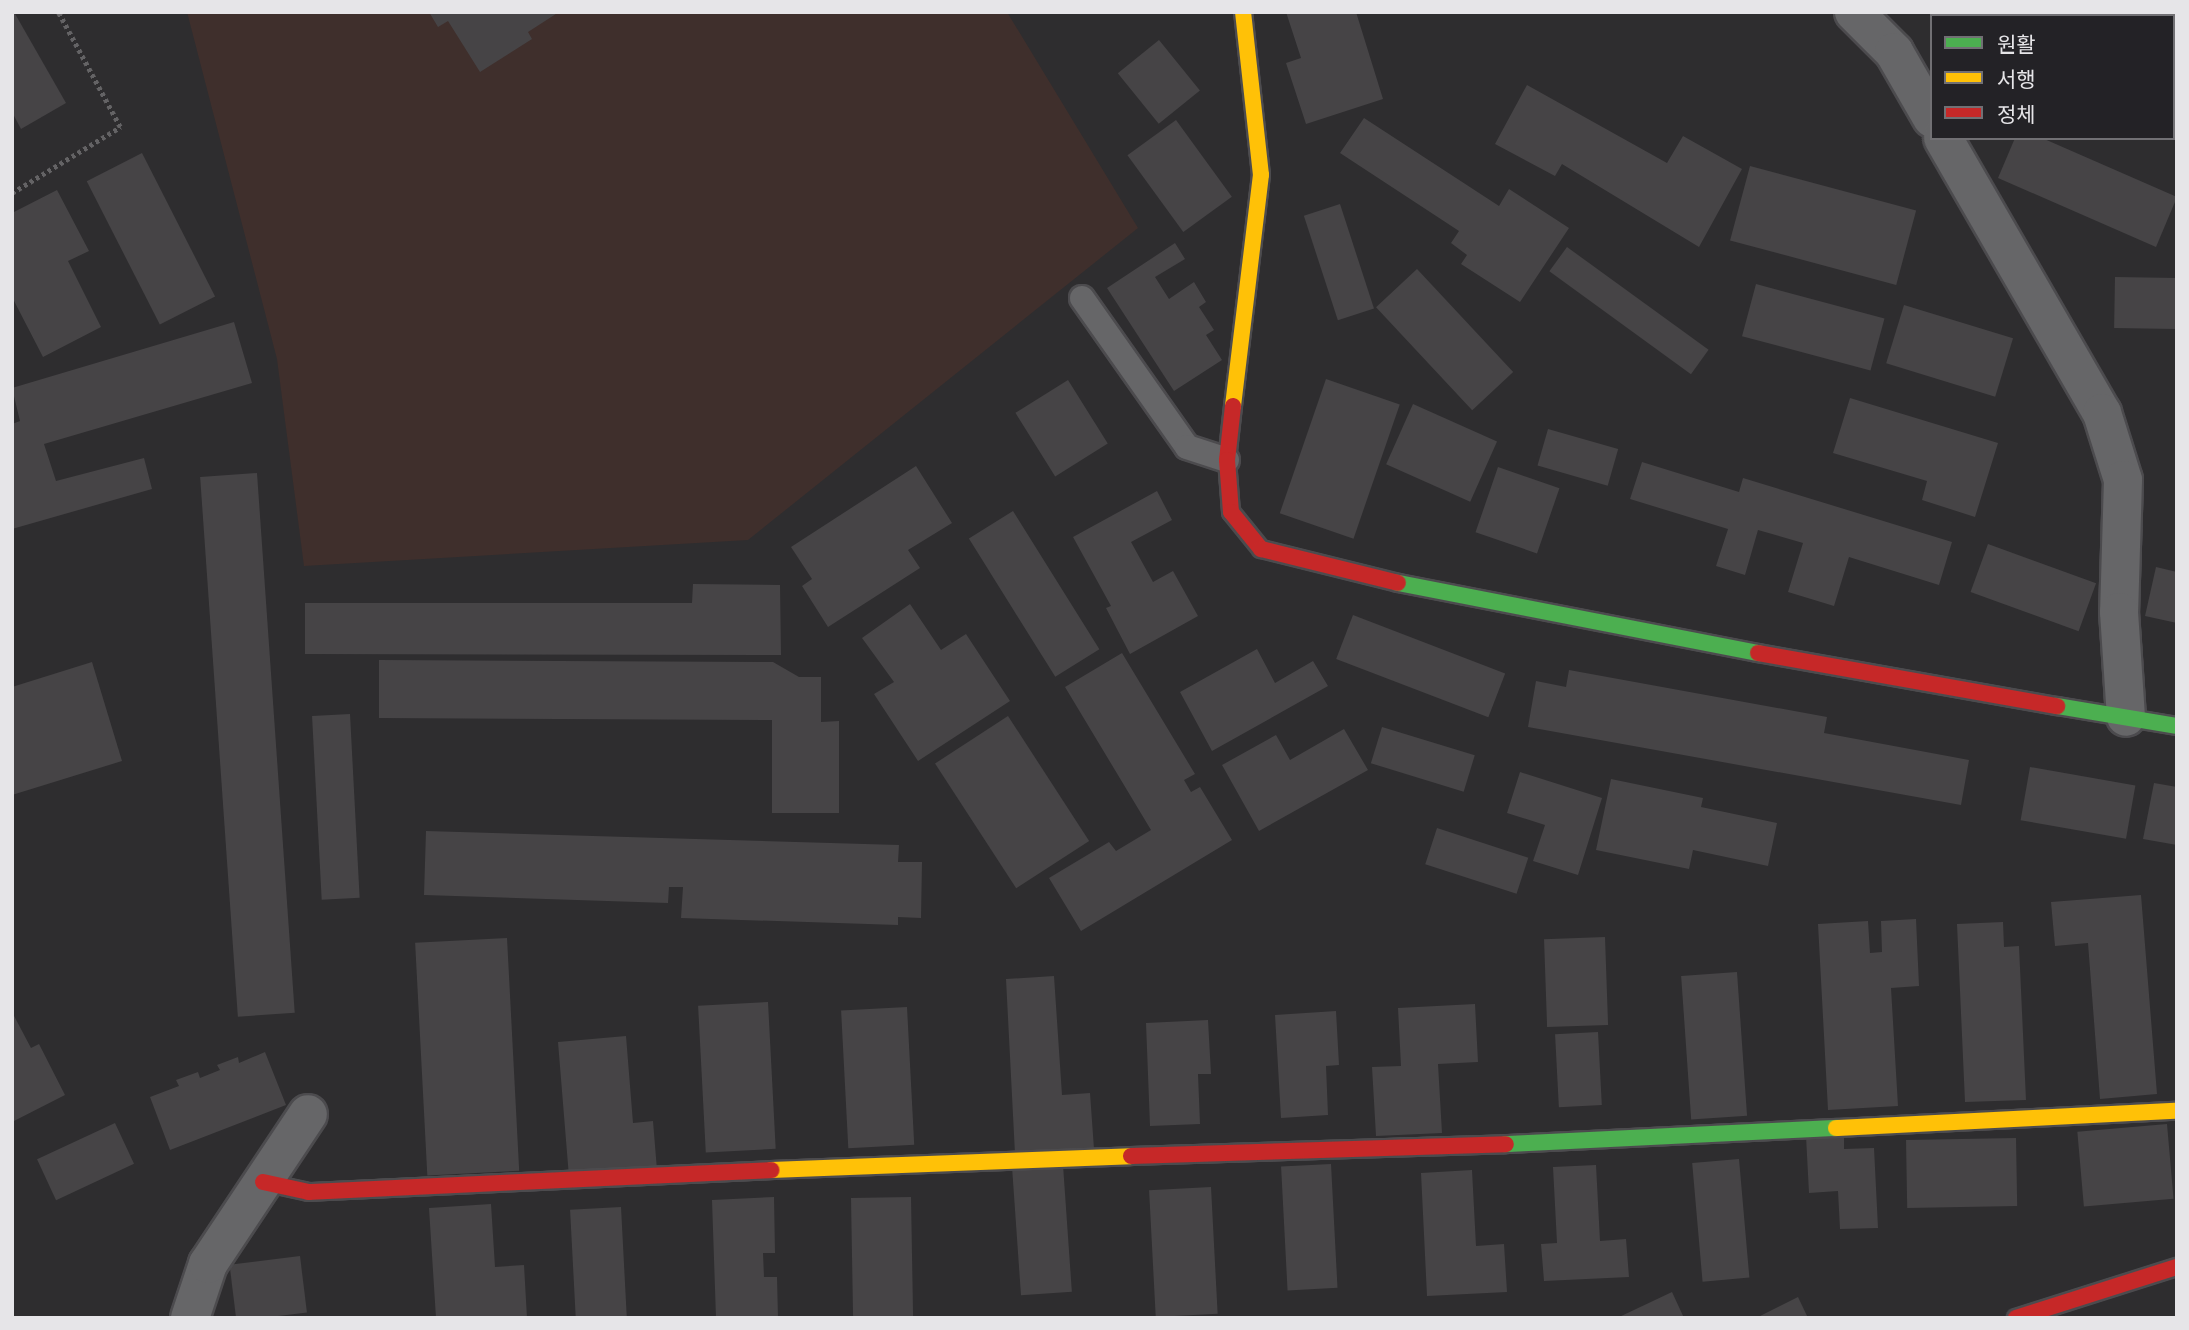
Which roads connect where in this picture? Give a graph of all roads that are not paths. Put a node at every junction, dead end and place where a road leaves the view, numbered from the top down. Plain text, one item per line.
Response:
1 (1243, 12) edge
2 (1854, 12) edge
3 (1930, 115) edge
4 (1944, 140) edge
5 (1082, 298) dead end
6 (1227, 460) junction
7 (2126, 717) junction
8 (2177, 726) edge
9 (2177, 1111) edge
10 (308, 1114) dead end
11 (263, 1182) junction
12 (2177, 1268) edge
13 (190, 1318) edge
14 (2016, 1318) edge

1 - 6 street
2 - 3 street
4 - 7 street
5 - 6 lane
6 - 7 street
7 - 8 street
9 - 11 street
10 - 11 street
11 - 13 street
12 - 14 street

